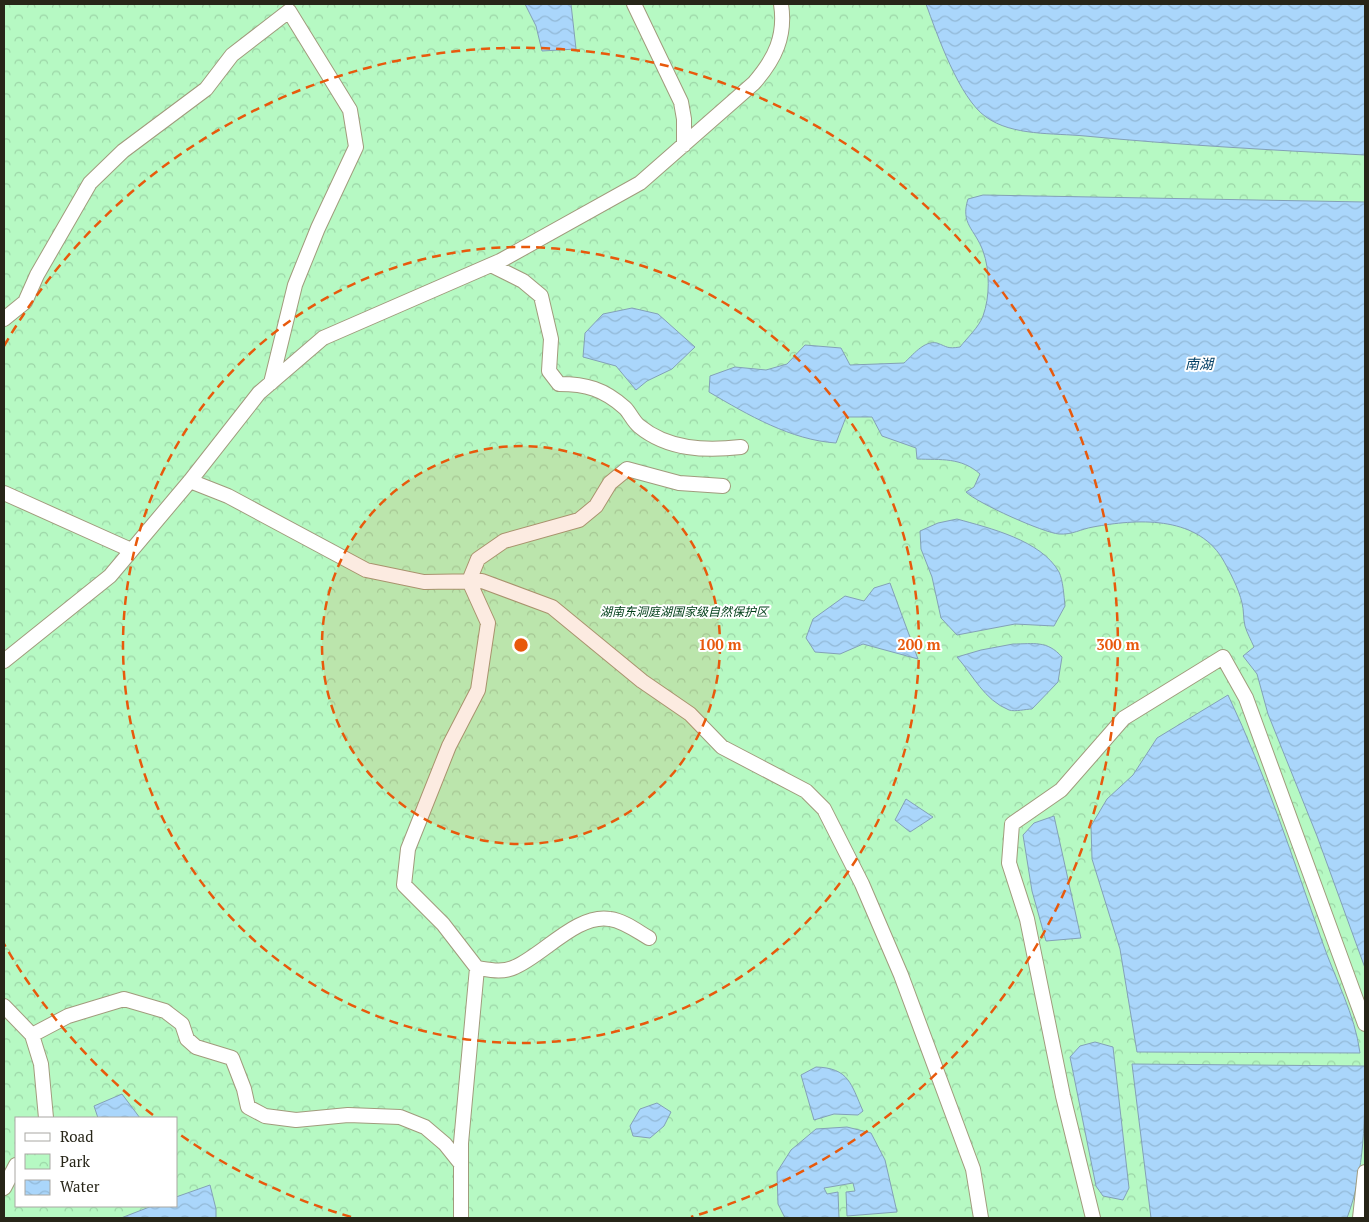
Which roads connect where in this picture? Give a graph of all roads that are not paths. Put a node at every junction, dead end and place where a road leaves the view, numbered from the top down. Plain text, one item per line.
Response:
1 (634, 4) edge
2 (781, 4) edge
3 (684, 145) junction
4 (491, 265) junction
5 (4, 320) edge
6 (270, 383) junction
7 (741, 447) dead end
8 (190, 480) junction
9 (723, 486) dead end
10 (4, 493) edge
11 (131, 550) junction
12 (468, 581) junction
13 (4, 661) edge
14 (649, 938) dead end
15 (477, 968) junction
16 (4, 1006) edge
17 (1365, 1024) edge
18 (32, 1035) junction
19 (46, 1117) edge
20 (461, 1164) junction
21 (15, 1167) edge
22 (1365, 1172) edge
23 (4, 1188) edge
24 (461, 1218) edge
25 (981, 1218) edge
26 (1093, 1218) edge
27 (1360, 1218) edge

1 - 3 street
2 - 3 street
3 - 4 street
4 - 6 street
4 - 7 street
5 - 6 street
6 - 8 street
8 - 11 street
8 - 12 street
9 - 12 street
10 - 11 street
11 - 13 street
12 - 15 street
12 - 25 street
14 - 15 street
15 - 20 street
16 - 18 street
17 - 26 street
18 - 19 street
18 - 20 street
20 - 24 street
21 - 23 street
22 - 27 street

